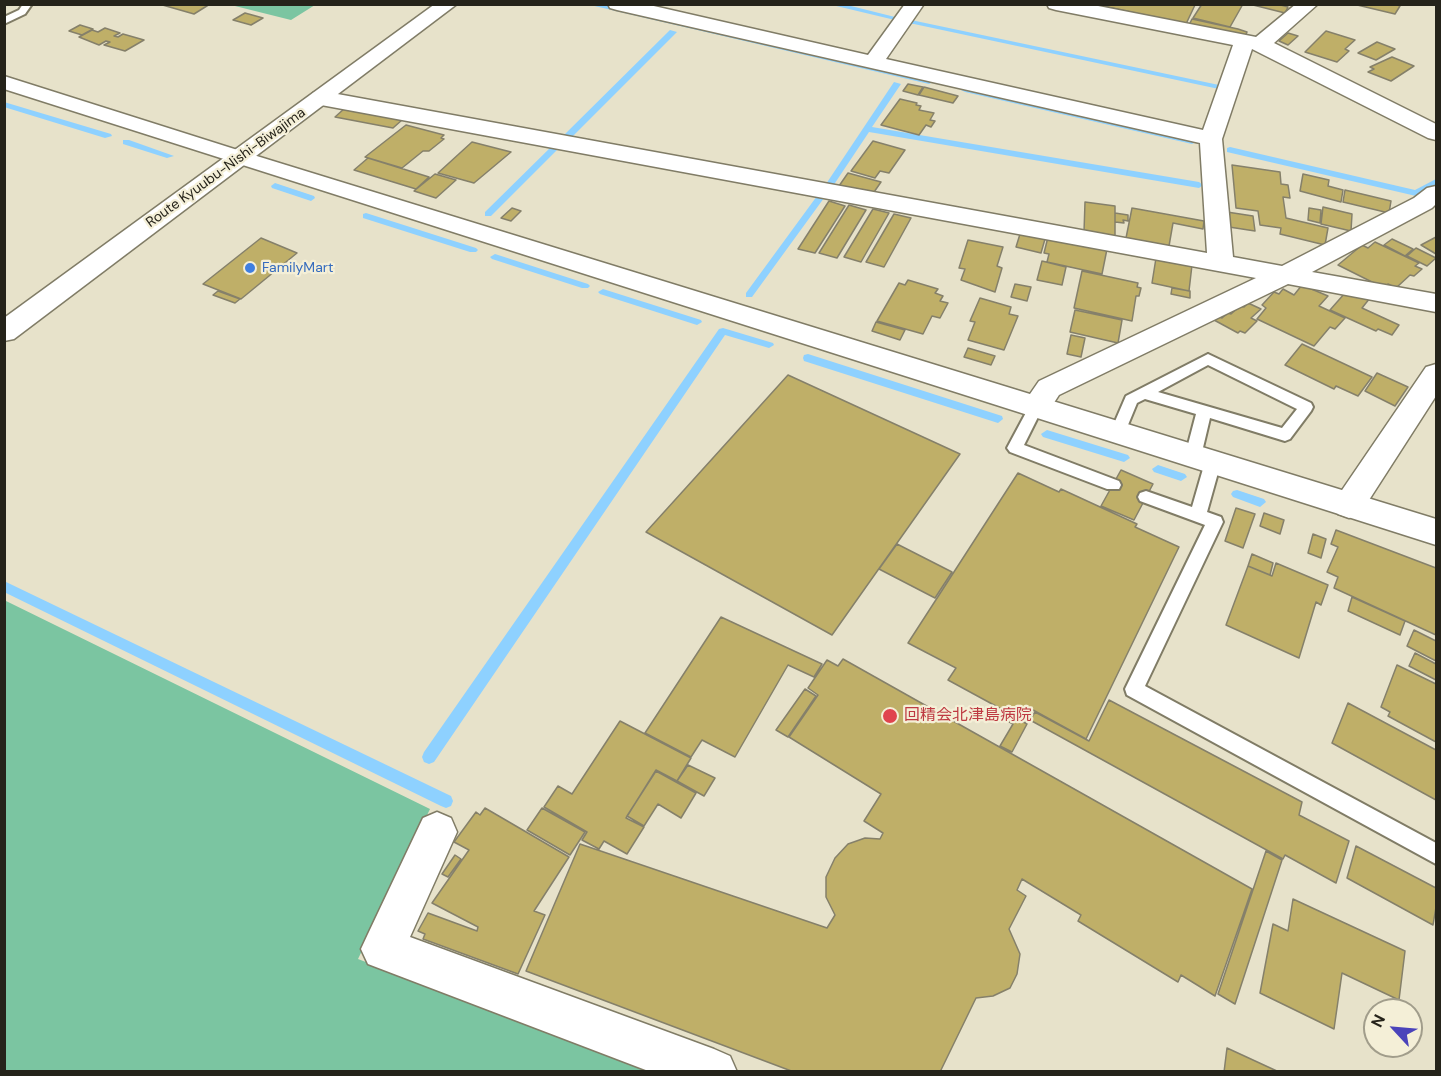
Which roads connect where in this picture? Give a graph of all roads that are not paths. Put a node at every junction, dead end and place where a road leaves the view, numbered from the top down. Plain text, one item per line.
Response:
1 (28, 4) edge
2 (448, 4) edge
3 (617, 4) edge
4 (915, 4) edge
5 (1056, 4) edge
6 (1309, 4) edge
7 (4, 21) edge
8 (1252, 43) junction
9 (873, 62) junction
10 (4, 82) edge
11 (321, 99) junction
12 (1437, 133) edge
13 (1211, 139) junction
14 (239, 158) junction
15 (1437, 193) edge
16 (1221, 263) junction
17 (1285, 275) junction
18 (1437, 303) edge
19 (4, 332) edge
20 (1437, 374) edge
21 (1144, 393) junction
22 (1036, 407) junction
23 (1204, 410) junction
24 (1118, 433) junction
25 (1203, 459) junction
26 (1113, 485) dead end
27 (1146, 496) dead end
28 (1349, 505) junction
29 (1198, 515) junction
30 (1437, 532) edge
31 (437, 832) dead end
32 (1437, 854) edge
33 (714, 1071) edge

1 - 7 lane
2 - 11 street, Route Kyuubu-Nishi-Biwajima
3 - 9 street
4 - 9 street
5 - 8 street
6 - 8 street
8 - 12 street
8 - 13 street
9 - 13 street
10 - 14 street
11 - 14 street, Route Kyuubu-Nishi-Biwajima
11 - 16 street
13 - 16 street
14 - 19 street, Route Kyuubu-Nishi-Biwajima
14 - 22 street
15 - 17 street
16 - 17 street
17 - 18 street
17 - 22 street
20 - 28 street
21 - 23 lane
21 - 23 lane
21 - 24 lane
22 - 24 street
22 - 26 lane
23 - 25 lane
24 - 25 street
25 - 28 street
25 - 29 lane
27 - 29 lane
28 - 30 street
29 - 32 lane
31 - 33 street

